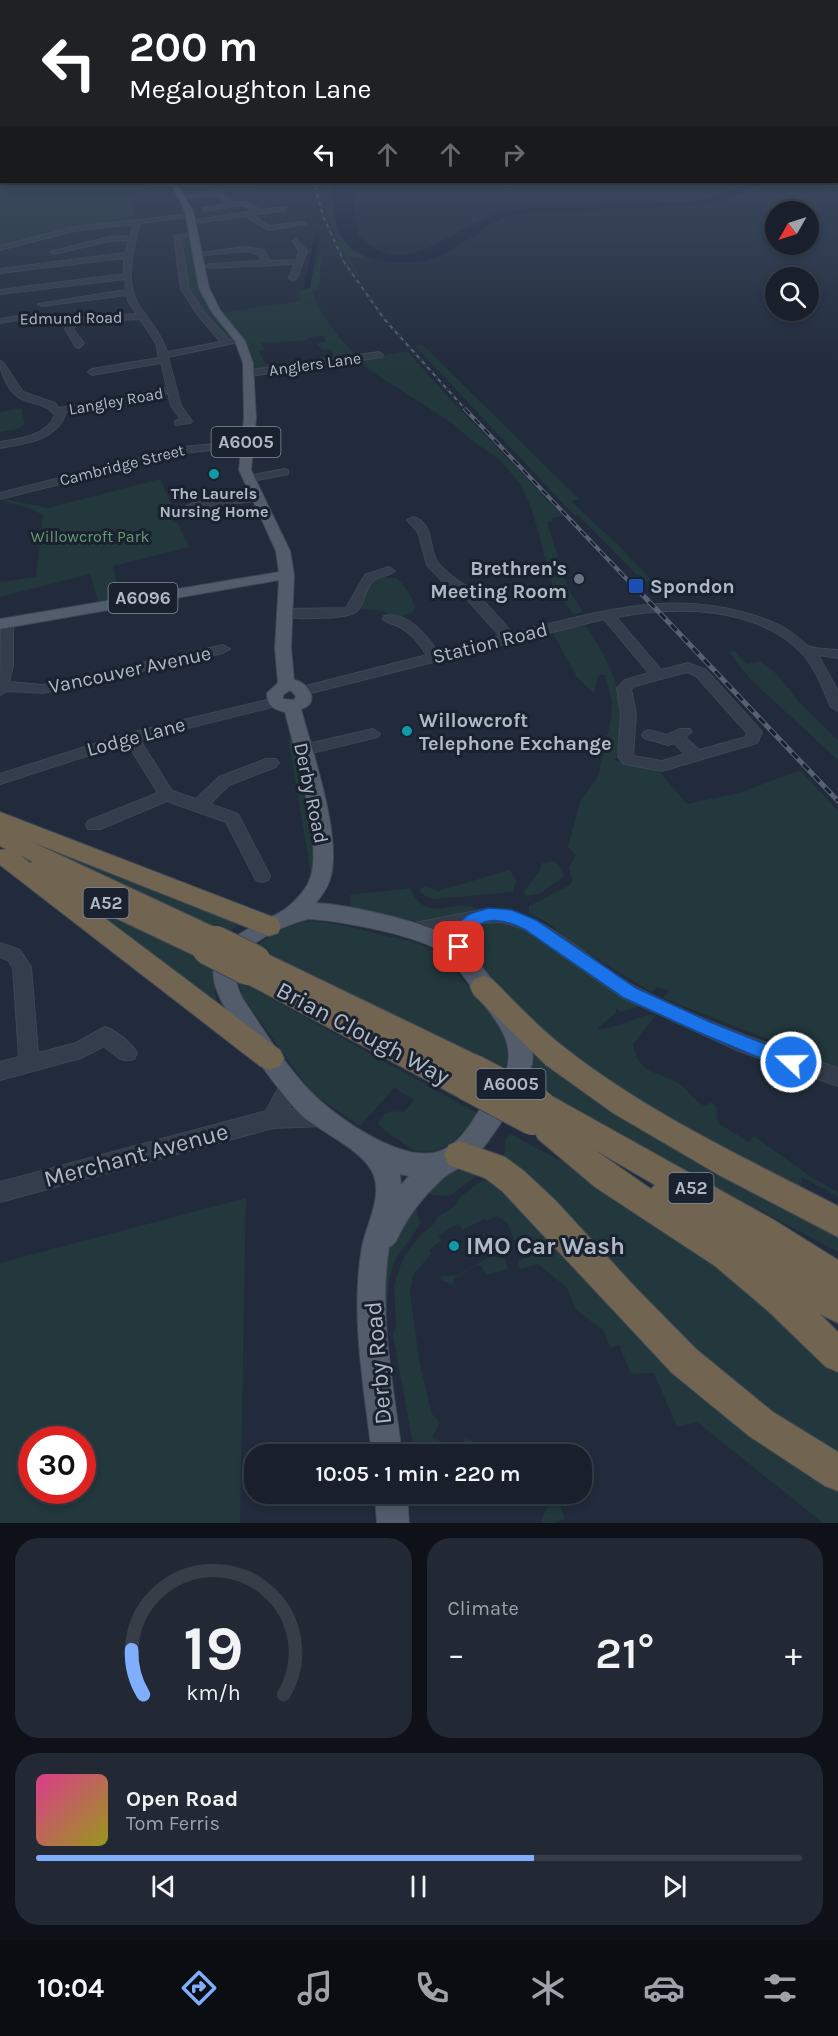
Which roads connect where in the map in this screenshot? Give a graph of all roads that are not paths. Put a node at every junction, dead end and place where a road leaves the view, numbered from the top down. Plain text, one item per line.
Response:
1 (66, 231) edge
2 (135, 231) edge
3 (183, 231) edge
4 (193, 231) edge
5 (133, 238) junction
6 (287, 242) dead end
7 (0, 248) edge
8 (54, 252) dead end
9 (196, 254) junction
10 (128, 255) junction
11 (300, 262) junction
12 (266, 263) junction
13 (209, 267) dead end
14 (0, 271) edge
15 (283, 275) dead end
16 (128, 276) junction
17 (0, 292) edge
18 (130, 292) junction
19 (42, 304) dead end
20 (142, 316) junction
21 (76, 320) junction
22 (0, 321) edge
23 (233, 342) junction
24 (79, 345) dead end
25 (379, 355) dead end
26 (164, 358) junction
27 (0, 364) edge
28 (92, 372) dead end
29 (250, 373) junction
30 (172, 390) junction
31 (59, 411) junction
32 (178, 423) dead end
33 (246, 444) junction
34 (0, 446) edge
35 (284, 472) dead end
36 (268, 475) junction
37 (248, 479) junction
38 (276, 486) dead end
39 (0, 496) edge
40 (257, 498) junction
41 (193, 506) dead end
42 (413, 520) dead end
43 (389, 571) dead end
44 (286, 575) junction
45 (285, 613) junction
46 (414, 614) dead end
47 (608, 616) junction
48 (389, 619) dead end
49 (403, 622) junction
50 (4, 623) edge
51 (509, 638) junction
52 (223, 649) dead end
53 (808, 652) junction
54 (838, 654) edge
55 (435, 657) junction
56 (657, 674) junction
57 (286, 685) junction
58 (1, 688) edge
59 (303, 691) junction
60 (283, 704) junction
61 (838, 707) edge
62 (373, 734) dead end
63 (650, 735) dead end
64 (131, 737) junction
65 (303, 750) junction
66 (697, 758) junction
67 (271, 763) dead end
68 (0, 779) edge
69 (166, 795) junction
70 (199, 806) junction
71 (0, 820) edge
72 (94, 825) dead end
73 (2, 849) edge
74 (262, 876) dead end
75 (321, 880) junction
76 (334, 912) junction
77 (473, 919) junction
78 (279, 921) junction
79 (411, 930) junction
80 (0, 950) edge
81 (463, 959) junction
82 (483, 987) junction
83 (128, 1053) dead end
84 (270, 1058) junction
85 (28, 1063) junction
86 (0, 1071) edge
87 (838, 1077) edge
88 (290, 1086) junction
89 (324, 1118) junction
90 (540, 1118) junction
91 (273, 1119) junction
92 (368, 1148) junction
93 (450, 1159) junction
94 (0, 1192) edge
95 (838, 1222) edge
96 (763, 1231) junction
97 (838, 1265) edge
98 (373, 1270) junction
99 (838, 1279) edge
100 (838, 1307) edge
101 (838, 1355) edge
102 (386, 1444) edge
103 (838, 1473) edge
104 (392, 1504) edge
105 (393, 1523) edge

1 - 7 street
2 - 5 street
3 - 23 street
4 - 9 main road, A6005
5 - 8 street
5 - 10 street
6 - 11 street
9 - 12 street
9 - 23 main road, A6005
10 - 14 street
10 - 16 street
11 - 12 street
11 - 15 street
12 - 13 street
16 - 17 street
16 - 18 street
18 - 19 street
18 - 20 street
20 - 21 street, Edmund Road
20 - 26 street
21 - 22 street, Edmund Road
21 - 24 street
23 - 26 street
23 - 29 main road, A6005
25 - 29 street, Anglers Lane
26 - 28 street
26 - 30 street
27 - 31 street
29 - 33 main road, A6005
30 - 31 street, Langley Road
30 - 32 street
31 - 34 street
33 - 37 main road, A6005
33 - 39 street, Cambridge Street
35 - 36 street
36 - 37 street
36 - 38 street
37 - 40 main road, A6005
40 - 41 street
40 - 44 main road, A6005
42 - 51 street
43 - 45 street
44 - 45 main road, A6005
44 - 50 main road, A6096
45 - 57 main road, A6005
46 - 49 street
47 - 51 street, Station Road
47 - 53 street, Station Road
47 - 56 street
48 - 49 street
49 - 55 street
50 - 58 street
51 - 55 street, Station Road
52 - 58 street, Vancouver Avenue
53 - 54 street
53 - 61 street
55 - 59 street, Station Road
56 - 66 street
56 - 66 street
57 - 59 main road
57 - 60 main road
59 - 60 main road
60 - 64 street, Lodge Lane
60 - 65 main road, Derby Road
62 - 65 street
63 - 66 street
64 - 68 street, Lodge Lane
64 - 69 street
65 - 75 main road, Derby Road
67 - 70 street
69 - 70 street
69 - 72 street
70 - 74 street
71 - 78 highway
73 - 84 highway
73 - 90 highway, Brian Clough Way / A52, bridge
75 - 76 main road, Derby Road
75 - 78 main road, A6005
76 - 78 main road
76 - 79 main road, A6005
77 - 79 street
77 - 81 street
77 - 87 street
78 - 84 main road, A6005
79 - 81 main road, A6005
80 - 85 street
81 - 82 main road, A6005
82 - 93 main road, A6005
82 - 95 highway
83 - 85 street
84 - 88 main road, A6005
85 - 86 street
88 - 89 main road, A6005
88 - 91 street
89 - 91 street, Merchant Avenue
89 - 92 main road, A6005
90 - 96 highway, Brian Clough Way / A52
90 - 100 highway, Brian Clough Way / A52
90 - 101 highway
91 - 94 street, Merchant Avenue
92 - 93 main road
92 - 98 main road, Derby Road / A6005
93 - 98 main road, Derby Road / A6005
93 - 103 highway
96 - 97 highway
96 - 99 highway, Brian Clough Way / A52
98 - 102 main road, Derby Road / A6005
104 - 105 main road

